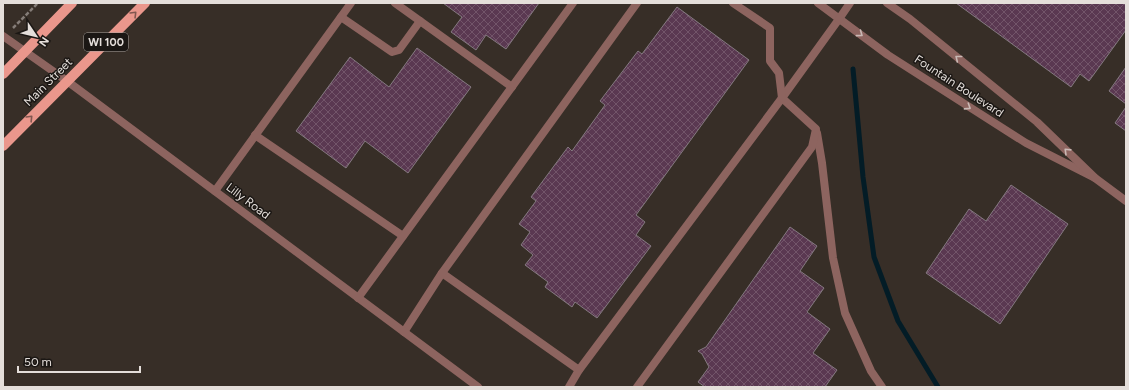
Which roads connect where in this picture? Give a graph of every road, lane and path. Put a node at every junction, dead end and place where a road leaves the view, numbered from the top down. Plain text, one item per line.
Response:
1 (38, 3) edge
2 (72, 3) edge
3 (145, 3) edge
4 (351, 3) edge
5 (395, 3) edge
6 (573, 3) edge
7 (637, 3) edge
8 (733, 3) edge
9 (818, 3) edge
10 (850, 3) edge
11 (887, 3) edge
12 (341, 17) junction
13 (839, 19) junction
14 (420, 21) junction
15 (18, 22) dead end
16 (3, 36) edge
17 (25, 52) junction
18 (3, 74) edge
19 (67, 81) junction
20 (512, 87) junction
21 (782, 98) junction
22 (816, 128) junction
23 (255, 135) junction
24 (3, 146) edge
25 (1095, 178) junction
26 (215, 191) junction
27 (1126, 201) edge
28 (403, 236) junction
29 (442, 273) junction
30 (358, 298) junction
31 (404, 332) junction
32 (579, 370) junction
33 (478, 387) edge
34 (569, 387) edge
35 (637, 387) edge
36 (882, 387) edge

1 - 15 path
2 - 17 main road
19 -> 3 main road, Main Street / WI 100
4 - 12 street
5 - 14 street
6 - 20 street
7 - 29 street
8 - 21 street
9 - 13 street, Fountain Boulevard
10 - 13 street
25 -> 11 street, Fountain Boulevard
12 - 14 street
12 - 23 street
13 - 21 street
13 -> 25 street, Fountain Boulevard
14 - 20 street
16 - 17 street, Lilly Road
17 - 18 main road
17 - 19 street, Lilly Road
24 -> 19 main road, Main Street / WI 100
19 - 26 street, Lilly Road
20 - 28 street
21 - 22 street
21 - 32 street
22 - 35 street
22 - 36 street
23 - 26 street
23 - 28 street
25 - 27 street, Fountain Boulevard
26 - 30 street, Lilly Road
28 - 30 street
29 - 31 street
29 - 32 street
30 - 31 street, Lilly Road
31 - 33 street, Lilly Road
32 - 34 street

